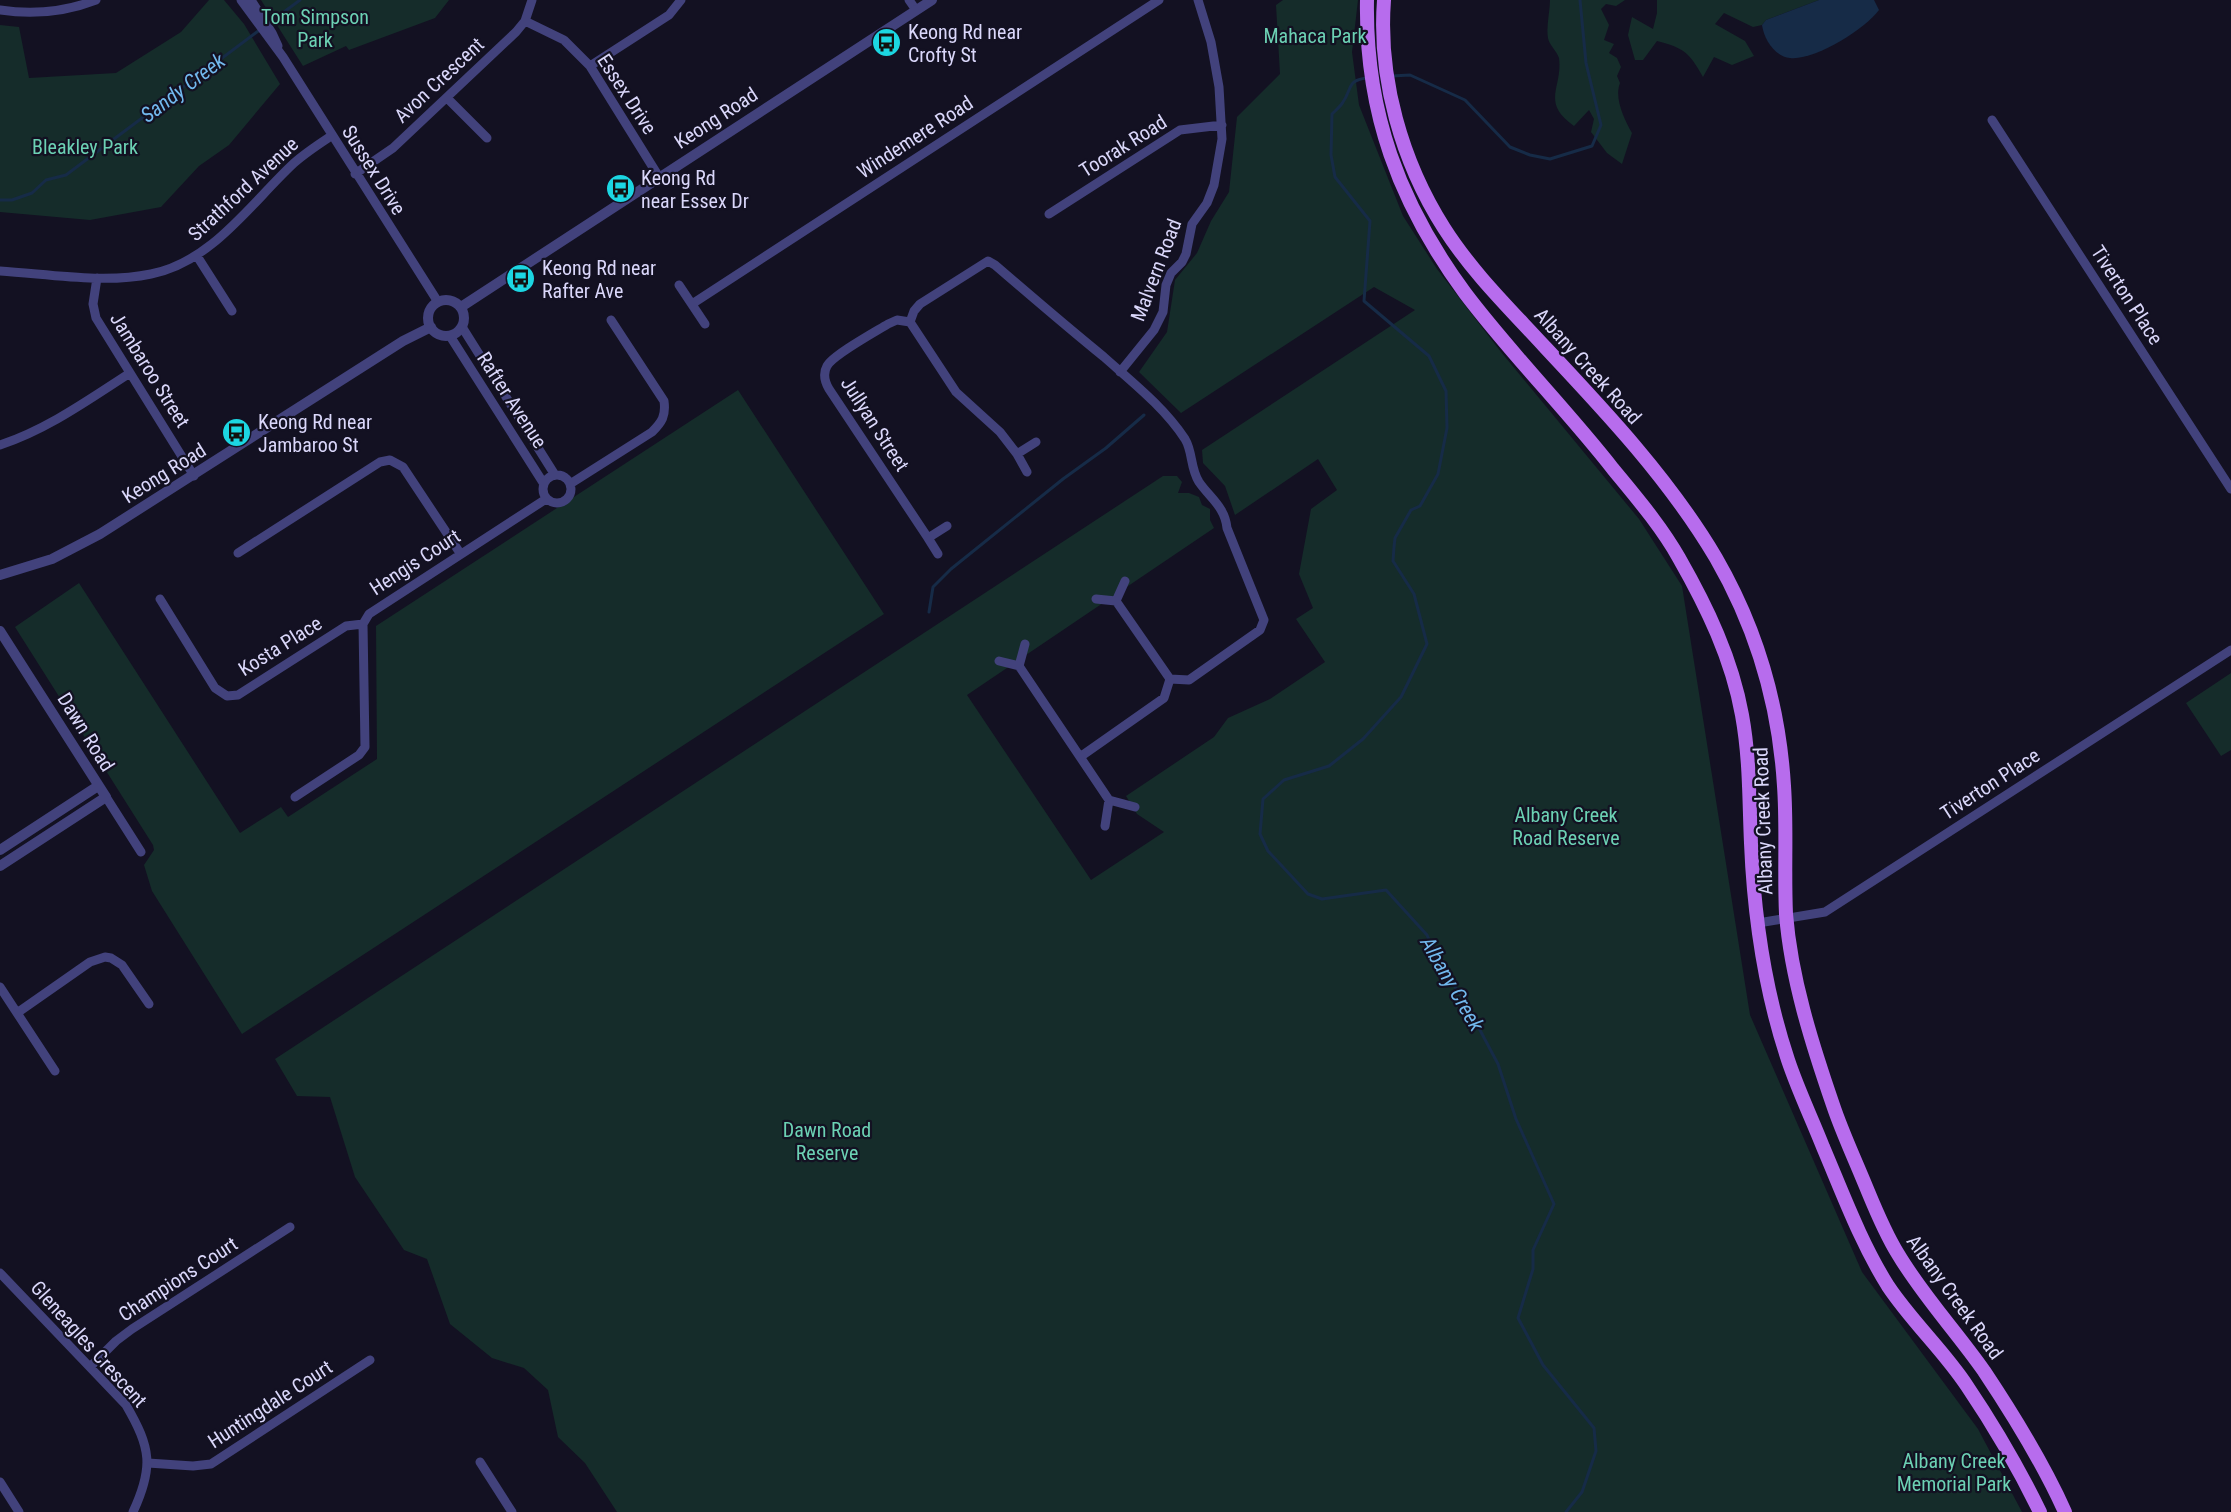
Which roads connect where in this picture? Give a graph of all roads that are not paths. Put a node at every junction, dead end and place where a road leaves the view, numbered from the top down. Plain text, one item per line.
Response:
1 (96, 0) edge
2 (241, 0) edge
3 (251, 0) edge
4 (532, 0) edge
5 (681, 0) edge
6 (909, 0) edge
7 (932, 0) edge
8 (1159, 0) edge
9 (1198, 0) edge
10 (1366, 0) edge
11 (1384, 0) edge
12 (0, 10) edge
13 (916, 10) junction
14 (254, 13) junction
15 (525, 21) junction
16 (590, 66) junction
17 (447, 98) junction
18 (1992, 120) dead end
19 (1222, 125) junction
20 (331, 135) junction
21 (487, 138) dead end
22 (355, 174) junction
23 (659, 177) junction
24 (1049, 214) dead end
25 (197, 256) junction
26 (0, 271) edge
27 (97, 279) junction
28 (679, 285) dead end
29 (438, 302) junction
30 (692, 304) junction
31 (461, 307) junction
32 (232, 311) dead end
33 (611, 320) dead end
34 (910, 322) junction
35 (705, 324) dead end
36 (431, 327) junction
37 (462, 327) junction
38 (450, 336) junction
39 (1120, 372) junction
40 (130, 373) junction
41 (1036, 442) dead end
42 (0, 445) edge
43 (1017, 454) junction
44 (1028, 472) dead end
45 (555, 475) junction
46 (194, 476) junction
47 (543, 484) junction
48 (570, 484) junction
49 (2231, 489) edge
50 (546, 499) junction
51 (947, 526) dead end
52 (928, 538) junction
53 (238, 553) dead end
54 (460, 554) junction
55 (938, 554) dead end
56 (0, 575) edge
57 (1125, 581) dead end
58 (160, 599) dead end
59 (1096, 599) dead end
60 (1116, 601) junction
61 (363, 624) junction
62 (0, 631) edge
63 (1024, 644) dead end
64 (2231, 650) edge
65 (999, 661) dead end
66 (1019, 666) junction
67 (1170, 679) junction
68 (1080, 757) junction
69 (98, 786) junction
70 (106, 797) junction
71 (295, 797) dead end
72 (1109, 800) junction
73 (1135, 807) dead end
74 (1105, 826) dead end
75 (0, 850) edge
76 (141, 852) dead end
77 (0, 866) edge
78 (1786, 918) junction
79 (1758, 923) junction
80 (0, 987) edge
81 (149, 1004) dead end
82 (16, 1012) junction
83 (55, 1071) dead end
84 (290, 1227) dead end
85 (0, 1273) edge
86 (370, 1360) dead end
87 (90, 1367) junction
88 (480, 1462) dead end
89 (148, 1463) junction
90 (0, 1482) edge
91 (19, 1512) edge
92 (133, 1512) edge
93 (512, 1512) edge
94 (2040, 1512) edge
95 (2066, 1512) edge

1 - 12 street
2 - 14 street, Sussex Drive
3 - 14 street, Sussex Drive
4 - 15 street, Avon Crescent
5 - 16 street
6 - 13 street
7 - 13 street, Keong Road
8 - 30 street, Windemere Road
9 - 19 street, Malvern Road
10 - 79 main road, Albany Creek Road
11 - 78 main road, Albany Creek Road
13 - 23 street, Keong Road
14 - 20 street, Sussex Drive
15 - 16 street, Essex Drive
15 - 17 street, Avon Crescent
16 - 23 street, Essex Drive
17 - 21 street
17 - 22 street, Avon Crescent
18 - 49 street, Tiverton Place
19 - 24 street, Toorak Road
19 - 39 street, Malvern Road
20 - 22 street, Sussex Drive
20 - 25 street, Strathford Avenue
22 - 29 street, Sussex Drive
23 - 31 street, Keong Road
25 - 27 street, Strathford Avenue
25 - 32 street
26 - 27 street, Strathford Avenue
27 - 40 street, Jambaroo Street
28 - 30 street
29 - 31 street
29 - 36 street
30 - 35 street
31 - 37 street
33 - 48 street
34 - 39 street
34 - 43 street
34 - 52 street, Jullyan Street
36 - 38 street
36 - 46 street, Keong Road
37 - 38 street
37 - 45 street, Rafter Avenue
38 - 47 street, Rafter Avenue
39 - 67 street
40 - 42 street
40 - 46 street, Jambaroo Street
41 - 43 street
43 - 44 street
45 - 47 street
45 - 48 street, Rafter Avenue
46 - 56 street, Keong Road
47 - 50 street, Rafter Avenue
48 - 50 street
50 - 54 street, Hengis Court
51 - 52 street
52 - 55 street, Jullyan Street
53 - 54 street
54 - 61 street, Hengis Court
57 - 60 street
58 - 61 street, Kosta Place
59 - 60 street
60 - 67 street
61 - 71 street, Hengis Court
62 - 69 street, Dawn Road
63 - 66 street
64 - 78 street, Tiverton Place
65 - 66 street
66 - 68 street
67 - 68 street
68 - 72 street
69 - 70 street, Dawn Road
69 - 75 street
70 - 76 street, Dawn Road
70 - 77 street
72 - 73 street
72 - 74 street
78 - 79 street, Tiverton Place
78 - 95 main road, Albany Creek Road
79 - 94 main road, Albany Creek Road
80 - 82 street
81 - 82 street
82 - 83 street
84 - 87 street, Champions Court
85 - 87 street, Gleneagles Crescent
86 - 89 street, Huntingdale Court
87 - 89 street, Gleneagles Crescent
88 - 93 street
89 - 92 street, Gleneagles Crescent
90 - 91 street

